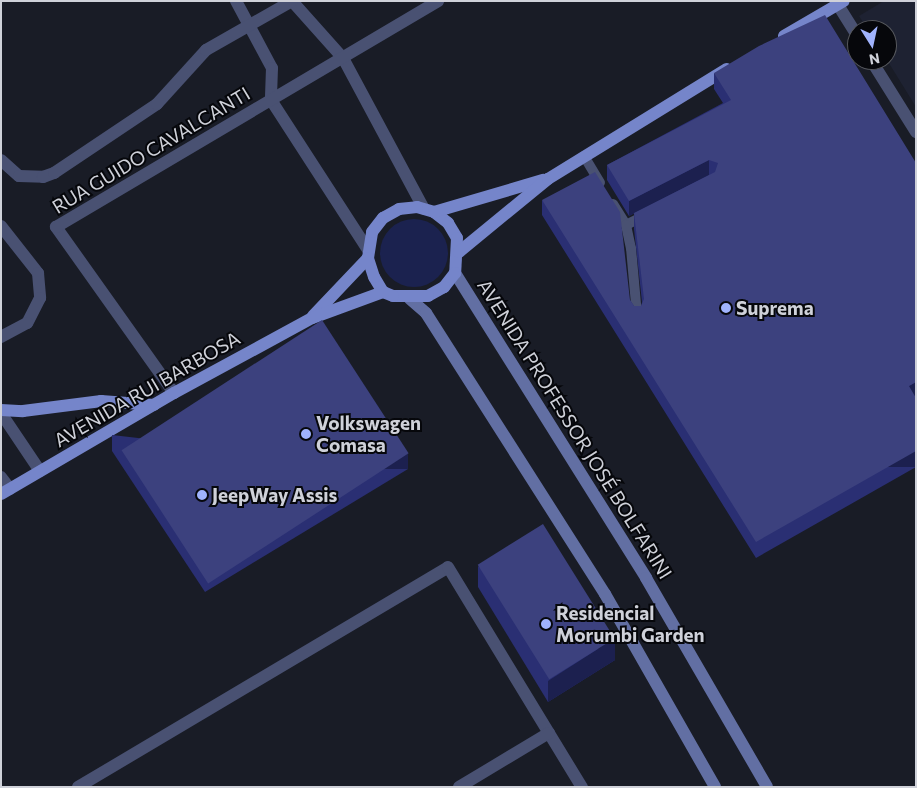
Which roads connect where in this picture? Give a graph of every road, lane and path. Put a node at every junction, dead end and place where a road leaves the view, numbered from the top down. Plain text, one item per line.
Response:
1 (236, 1) edge
2 (292, 1) edge
3 (438, 1) edge
4 (841, 3) edge
5 (849, 20) edge
6 (248, 26) junction
7 (769, 45) edge
8 (343, 58) junction
9 (743, 60) edge
10 (878, 70) edge
11 (271, 100) junction
12 (916, 132) edge
13 (584, 156) junction
14 (1, 160) edge
15 (548, 179) junction
16 (429, 211) junction
17 (652, 212) edge
18 (626, 225) junction
19 (1, 226) edge
20 (459, 252) junction
21 (368, 254) junction
22 (455, 273) junction
23 (383, 292) junction
24 (410, 299) junction
25 (637, 315) edge
26 (312, 318) junction
27 (1, 337) edge
28 (174, 393) junction
29 (154, 405) junction
30 (1, 411) edge
31 (40, 471) junction
32 (1, 477) edge
33 (6, 491) edge
34 (549, 733) junction
35 (78, 787) edge
36 (459, 787) edge
37 (582, 787) edge
38 (715, 787) edge
39 (767, 787) edge

1 - 6 street
2 - 6 street
2 - 8 street
3 - 8 street, RUA GUIDO CAVALCANTI
4 - 5 street
4 - 7 main road
6 - 11 street
6 - 14 street
8 - 11 street, RUA GUIDO CAVALCANTI
8 - 16 street
9 - 13 main road, AVENIDA RUI BARBOSA
10 - 12 street
11 - 21 street
11 - 28 street, RUA GUIDO CAVALCANTI
13 - 15 main road, AVENIDA RUI BARBOSA
13 - 18 lane
15 - 16 main road, AVENIDA RUI BARBOSA
15 - 20 main road, AVENIDA RUI BARBOSA
16 - 20 main road
16 - 21 main road, AVENIDA RUI BARBOSA
17 - 18 lane
18 - 25 lane
19 - 27 street
20 - 22 main road
21 - 23 main road
21 - 26 main road, AVENIDA RUI BARBOSA
22 - 24 main road
22 - 39 main road, AVENIDA PROFESSOR JOSÉ BOLFARINI
23 - 24 main road
23 - 26 main road, AVENIDA RUI BARBOSA
24 - 38 main road
26 - 28 main road, AVENIDA RUI BARBOSA
28 - 29 main road, AVENIDA RUI BARBOSA
29 - 30 main road
29 - 31 main road, AVENIDA RUI BARBOSA
30 - 31 street
31 - 33 main road, AVENIDA RUI BARBOSA
32 - 33 street
34 - 35 street
34 - 36 street
34 - 37 street

